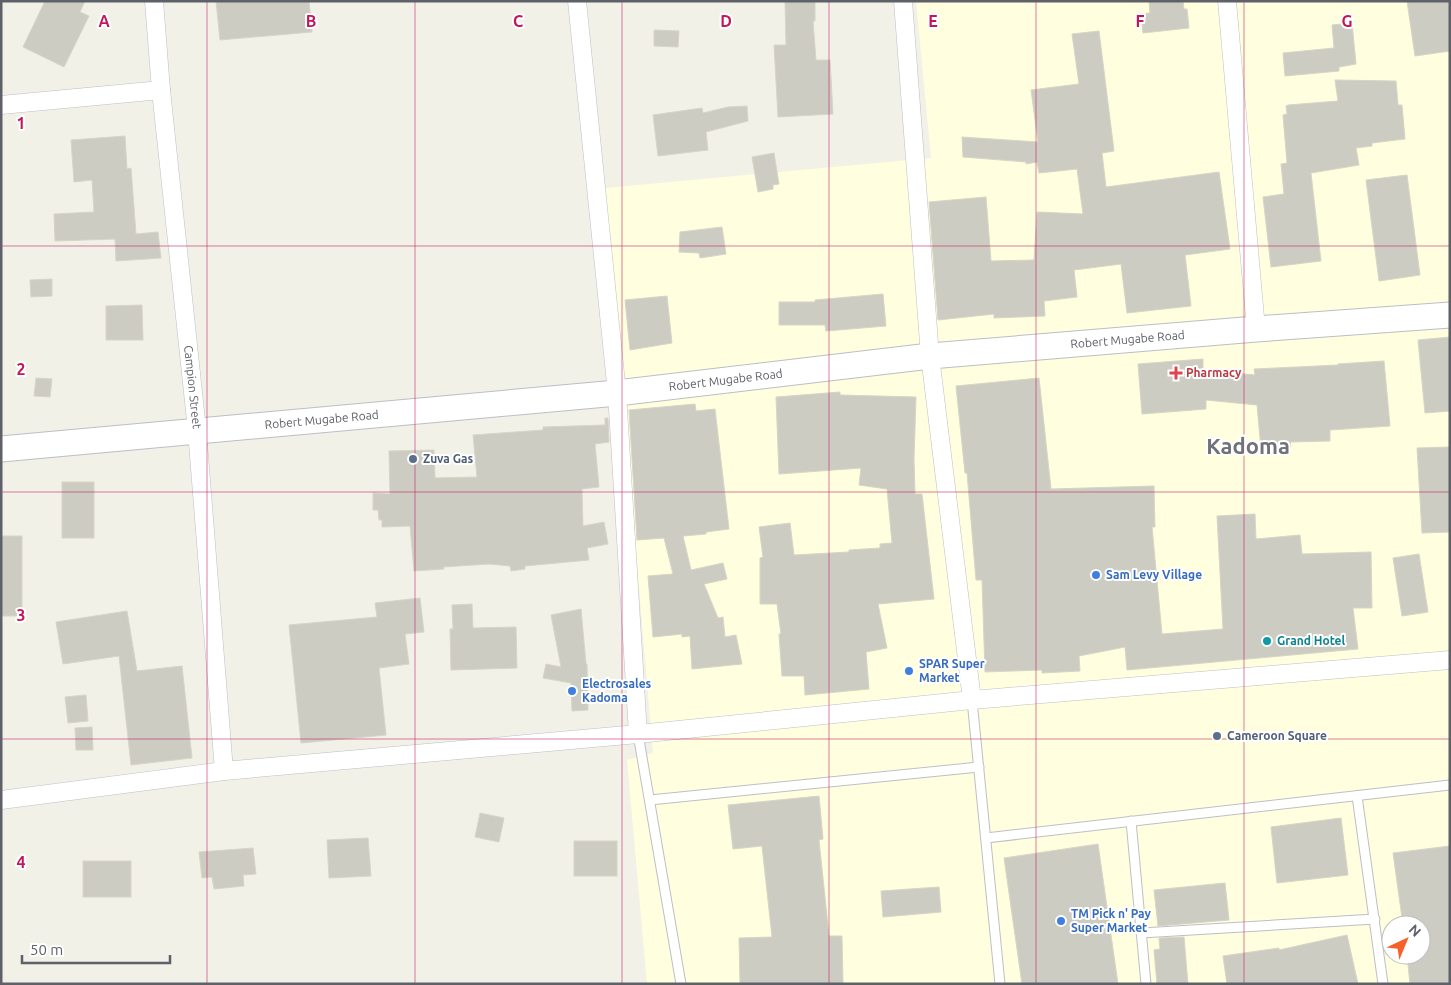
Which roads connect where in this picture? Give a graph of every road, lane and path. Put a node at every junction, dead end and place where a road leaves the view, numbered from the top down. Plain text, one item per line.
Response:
1 (154, 1) edge
2 (577, 1) edge
3 (903, 1) edge
4 (1227, 1) edge
5 (161, 90) junction
6 (1, 105) edge
7 (1450, 315) edge
8 (1256, 329) junction
9 (930, 356) junction
10 (617, 393) junction
11 (197, 430) junction
12 (1, 449) edge
13 (1450, 660) edge
14 (972, 700) junction
15 (638, 734) junction
16 (979, 766) junction
17 (224, 772) junction
18 (1450, 785) edge
19 (1358, 796) junction
20 (1, 800) edge
21 (650, 800) junction
22 (1131, 821) junction
23 (986, 838) junction
24 (1374, 919) junction
25 (1141, 933) junction
26 (681, 984) edge
27 (1000, 984) edge
28 (1146, 984) edge
29 (1382, 984) edge

1 - 5 street, Campion Street
2 - 10 street
3 - 9 street
4 - 8 street
5 - 6 street
5 - 11 street, Campion Street
7 - 8 street, Robert Mugabe Road
8 - 9 street, Robert Mugabe Road
9 - 10 street, Robert Mugabe Road
9 - 14 street
10 - 11 street, Robert Mugabe Road
10 - 15 street
11 - 12 street, Robert Mugabe Road
11 - 17 street, Campion Street
13 - 14 street
14 - 15 street
14 - 16 lane
15 - 17 street
15 - 21 lane
16 - 21 lane
16 - 23 lane
17 - 20 street
18 - 19 lane
19 - 22 lane
19 - 24 lane
21 - 26 lane
22 - 23 lane
22 - 25 lane
23 - 27 lane
24 - 25 lane
24 - 29 lane
25 - 28 lane

